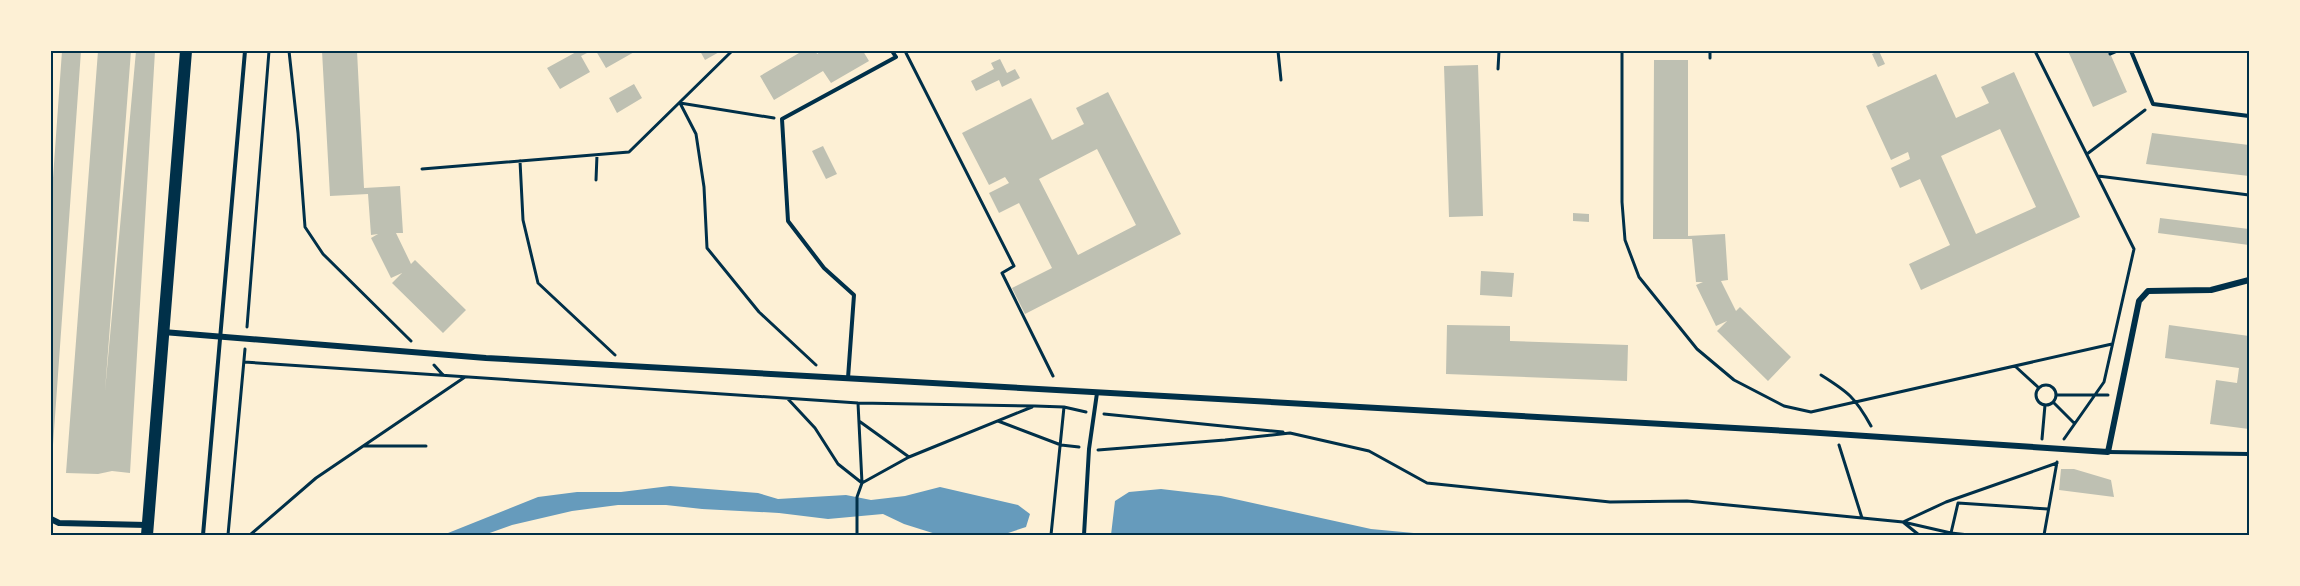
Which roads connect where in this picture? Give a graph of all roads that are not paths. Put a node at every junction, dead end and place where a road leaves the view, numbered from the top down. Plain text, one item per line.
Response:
1 (186, 51) edge
2 (245, 51) edge
3 (892, 51) edge
4 (2131, 51) edge
5 (2249, 116) edge
6 (2249, 280) edge
7 (163, 332) junction
8 (220, 337) junction
9 (848, 379) junction
10 (1097, 393) junction
11 (2108, 452) junction
12 (2249, 454) edge
13 (51, 519) edge
14 (147, 530) edge
15 (202, 535) edge
16 (1084, 535) edge

1 - 7 main road
2 - 8 lane
3 - 9 lane
4 - 5 lane
6 - 11 street
7 - 8 street
7 - 14 main road
8 - 9 street
8 - 15 lane
9 - 10 street
10 - 11 street
10 - 16 lane
11 - 12 lane
13 - 14 street

